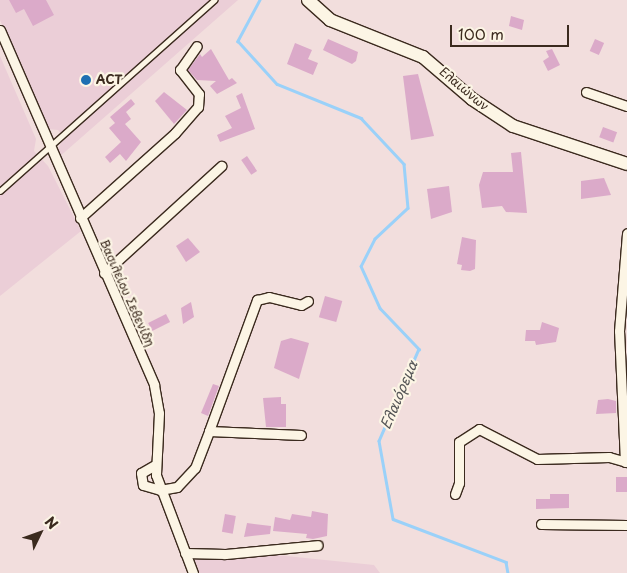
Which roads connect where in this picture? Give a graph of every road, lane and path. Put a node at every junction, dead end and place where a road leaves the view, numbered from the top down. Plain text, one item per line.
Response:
1 (214, 0) edge
2 (308, 0) edge
3 (0, 30) edge
4 (197, 46) dead end
5 (586, 92) dead end
6 (627, 106) edge
7 (49, 146) junction
8 (627, 164) edge
9 (221, 166) dead end
10 (0, 191) edge
11 (80, 218) junction
12 (627, 233) edge
13 (104, 274) junction
14 (308, 301) dead end
15 (209, 431) junction
16 (301, 435) dead end
17 (626, 462) edge
18 (155, 465) junction
19 (160, 490) junction
20 (455, 494) dead end
21 (541, 524) dead end
22 (627, 525) edge
23 (318, 545) dead end
24 (185, 552) junction
25 (193, 573) edge

1 - 7 lane
2 - 8 street, Ελαιώνων
3 - 7 street, Βασιλείου Σεβενίδη
4 - 11 street
5 - 6 street
7 - 10 lane
7 - 11 street, Βασιλείου Σεβενίδη
9 - 13 street
11 - 13 street, Βασιλείου Σεβενίδη
12 - 17 street
13 - 18 street, Βασιλείου Σεβενίδη
14 - 15 street
15 - 16 street
15 - 19 street
17 - 20 street
18 - 19 street, Βασιλείου Σεβενίδη
18 - 19 street
19 - 24 street, Βασιλείου Σεβενίδη
21 - 22 street
23 - 24 street
24 - 25 street, Βασιλείου Σεβενίδη

